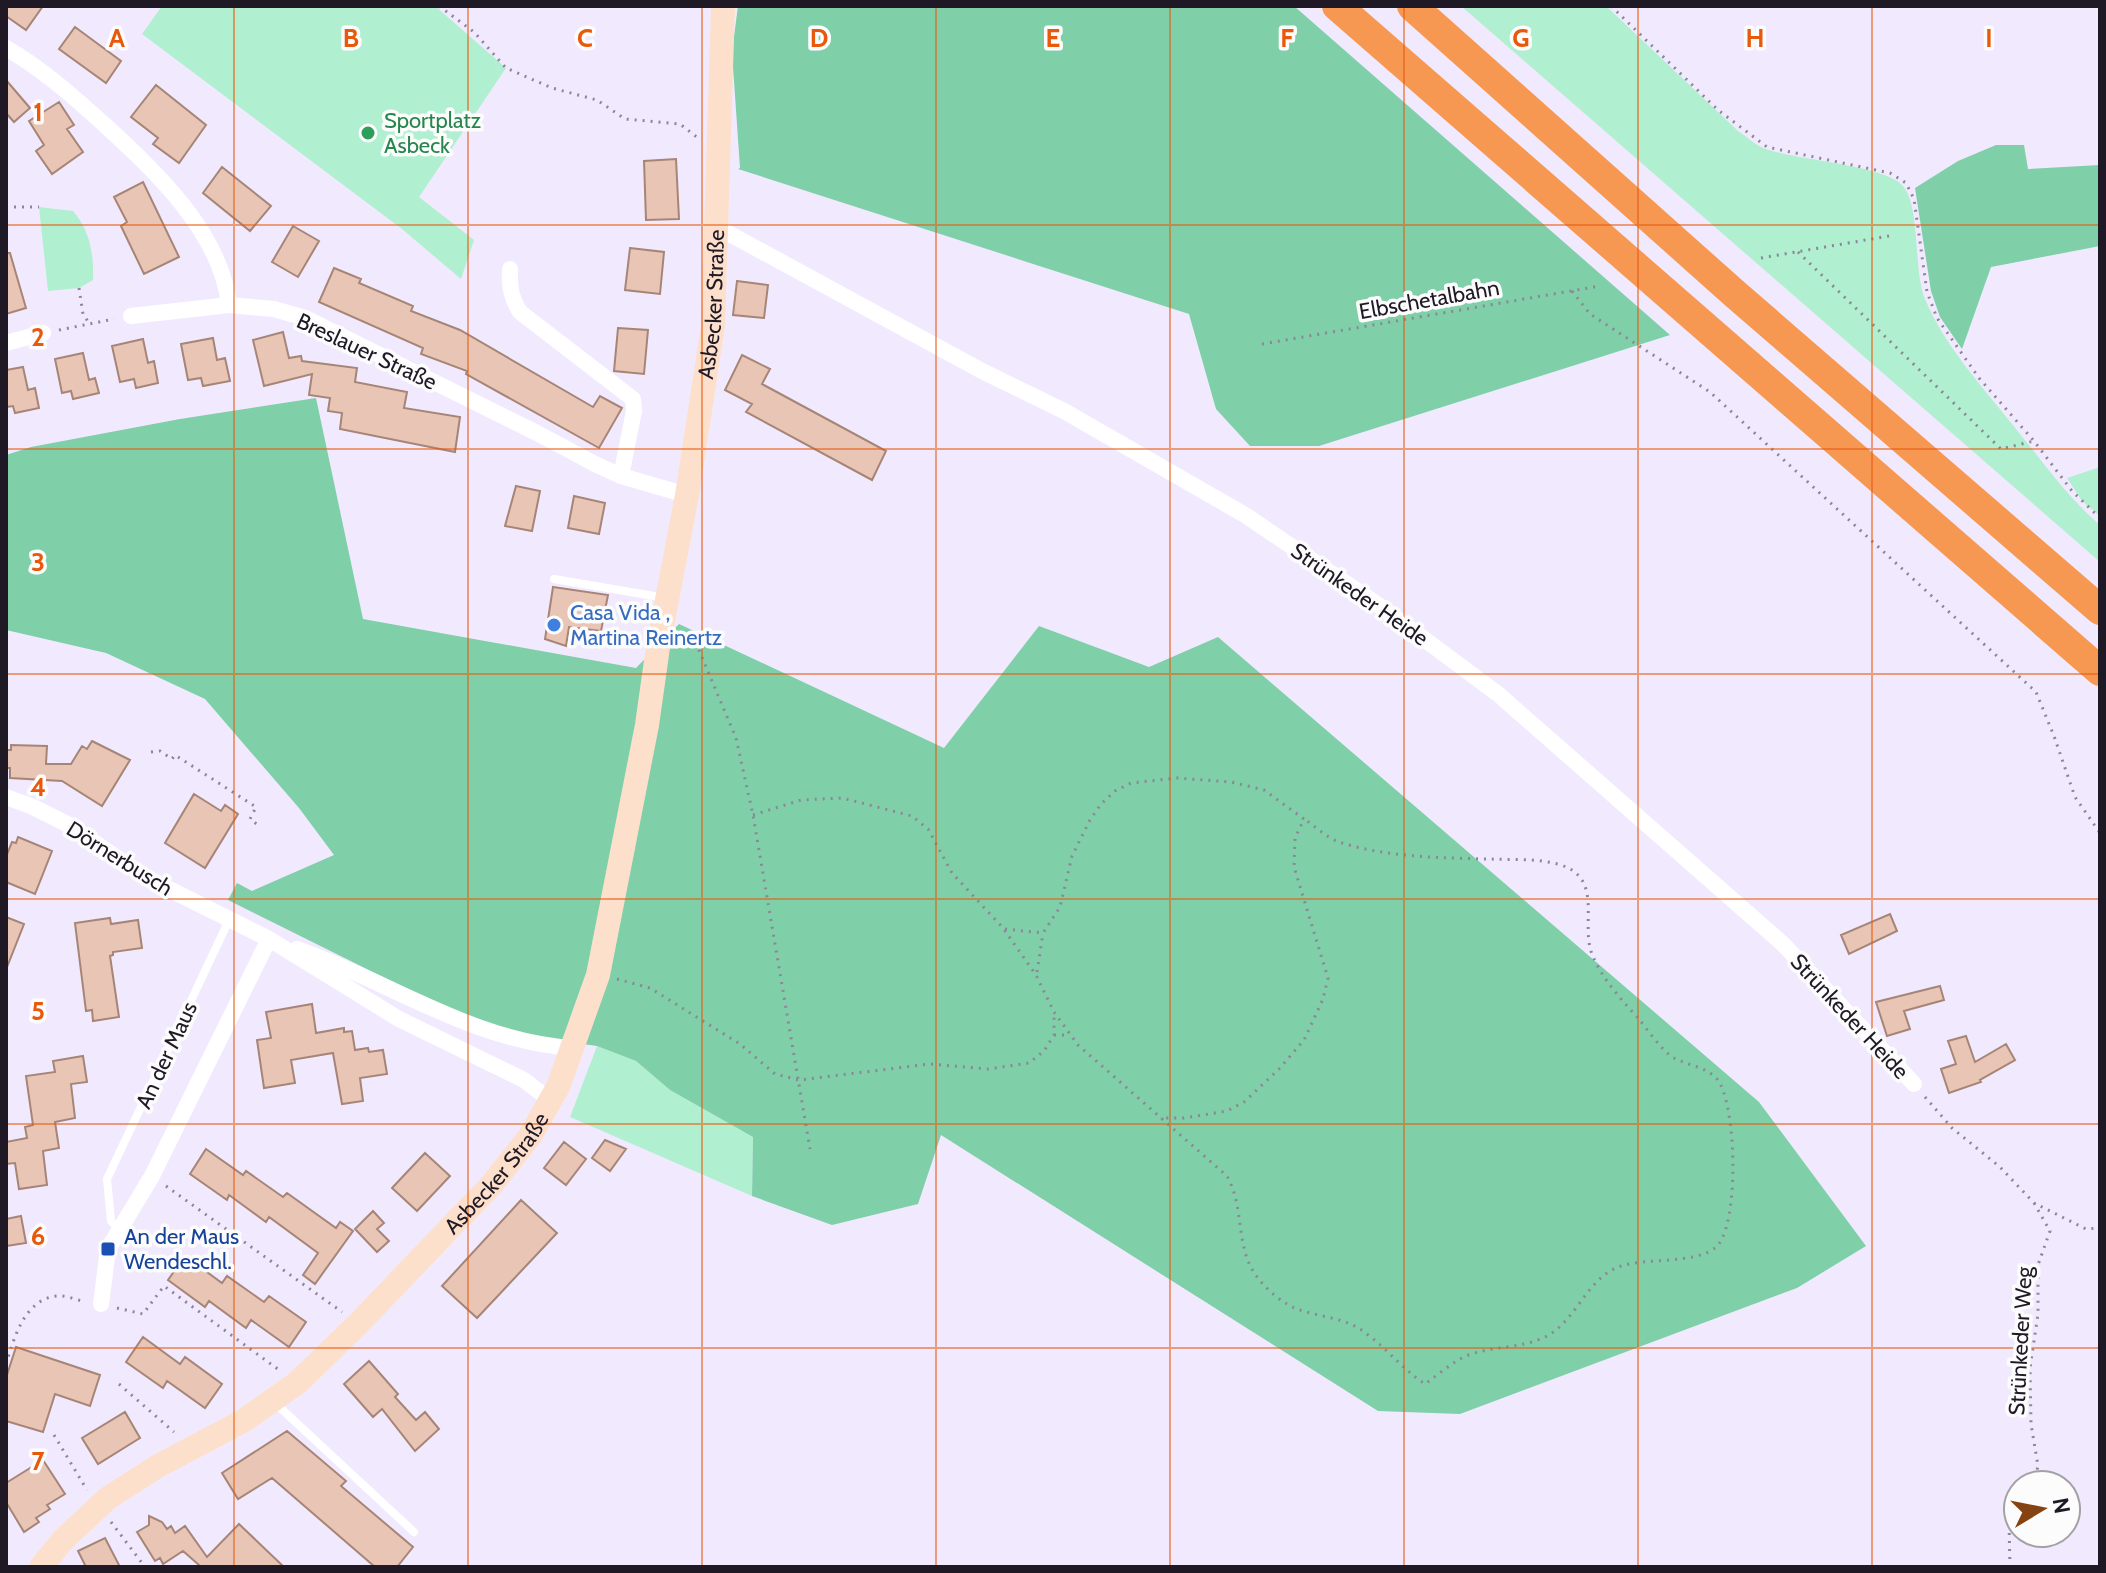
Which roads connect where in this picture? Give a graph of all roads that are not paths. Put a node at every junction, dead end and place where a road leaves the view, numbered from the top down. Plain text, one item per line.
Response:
1 (723, 6) edge
2 (1337, 6) edge
3 (1412, 6) edge
4 (6, 48) edge
5 (717, 227) junction
6 (510, 269) dead end
7 (229, 305) junction
8 (131, 316) road end
9 (43, 333) road end
10 (6, 343) edge
11 (621, 476) junction
12 (687, 495) junction
13 (554, 579) dead end
14 (665, 609) junction
15 (2100, 610) edge
16 (2100, 671) edge
17 (7, 801) edge
18 (229, 920) junction
19 (269, 939) junction
20 (574, 1048) junction
21 (1914, 1084) road end
22 (550, 1100) junction
23 (120, 1230) junction
24 (101, 1304) road end
25 (273, 1401) junction
26 (414, 1532) dead end
27 (41, 1567) edge

1 - 5 main road, Asbecker Straße
2 - 16 highway
3 - 15 highway
4 - 7 street
5 - 12 main road, Asbecker Straße
5 - 21 street, Strünkeder Heide
6 - 11 street
7 - 8 street, Breslauer Straße
7 - 11 street, Breslauer Straße
9 - 10 street
11 - 12 street, Breslauer Straße
12 - 14 main road, Asbecker Straße
13 - 14 lane
14 - 20 main road, Asbecker Straße
17 - 18 street, Dörnerbusch
18 - 19 street
18 - 23 lane, An der Maus
19 - 20 street
19 - 22 street
19 - 23 street, An der Maus
20 - 22 main road, Asbecker Straße
22 - 25 main road, Asbecker Straße
23 - 24 street, An der Maus
25 - 26 lane
25 - 27 main road, Asbecker Straße

